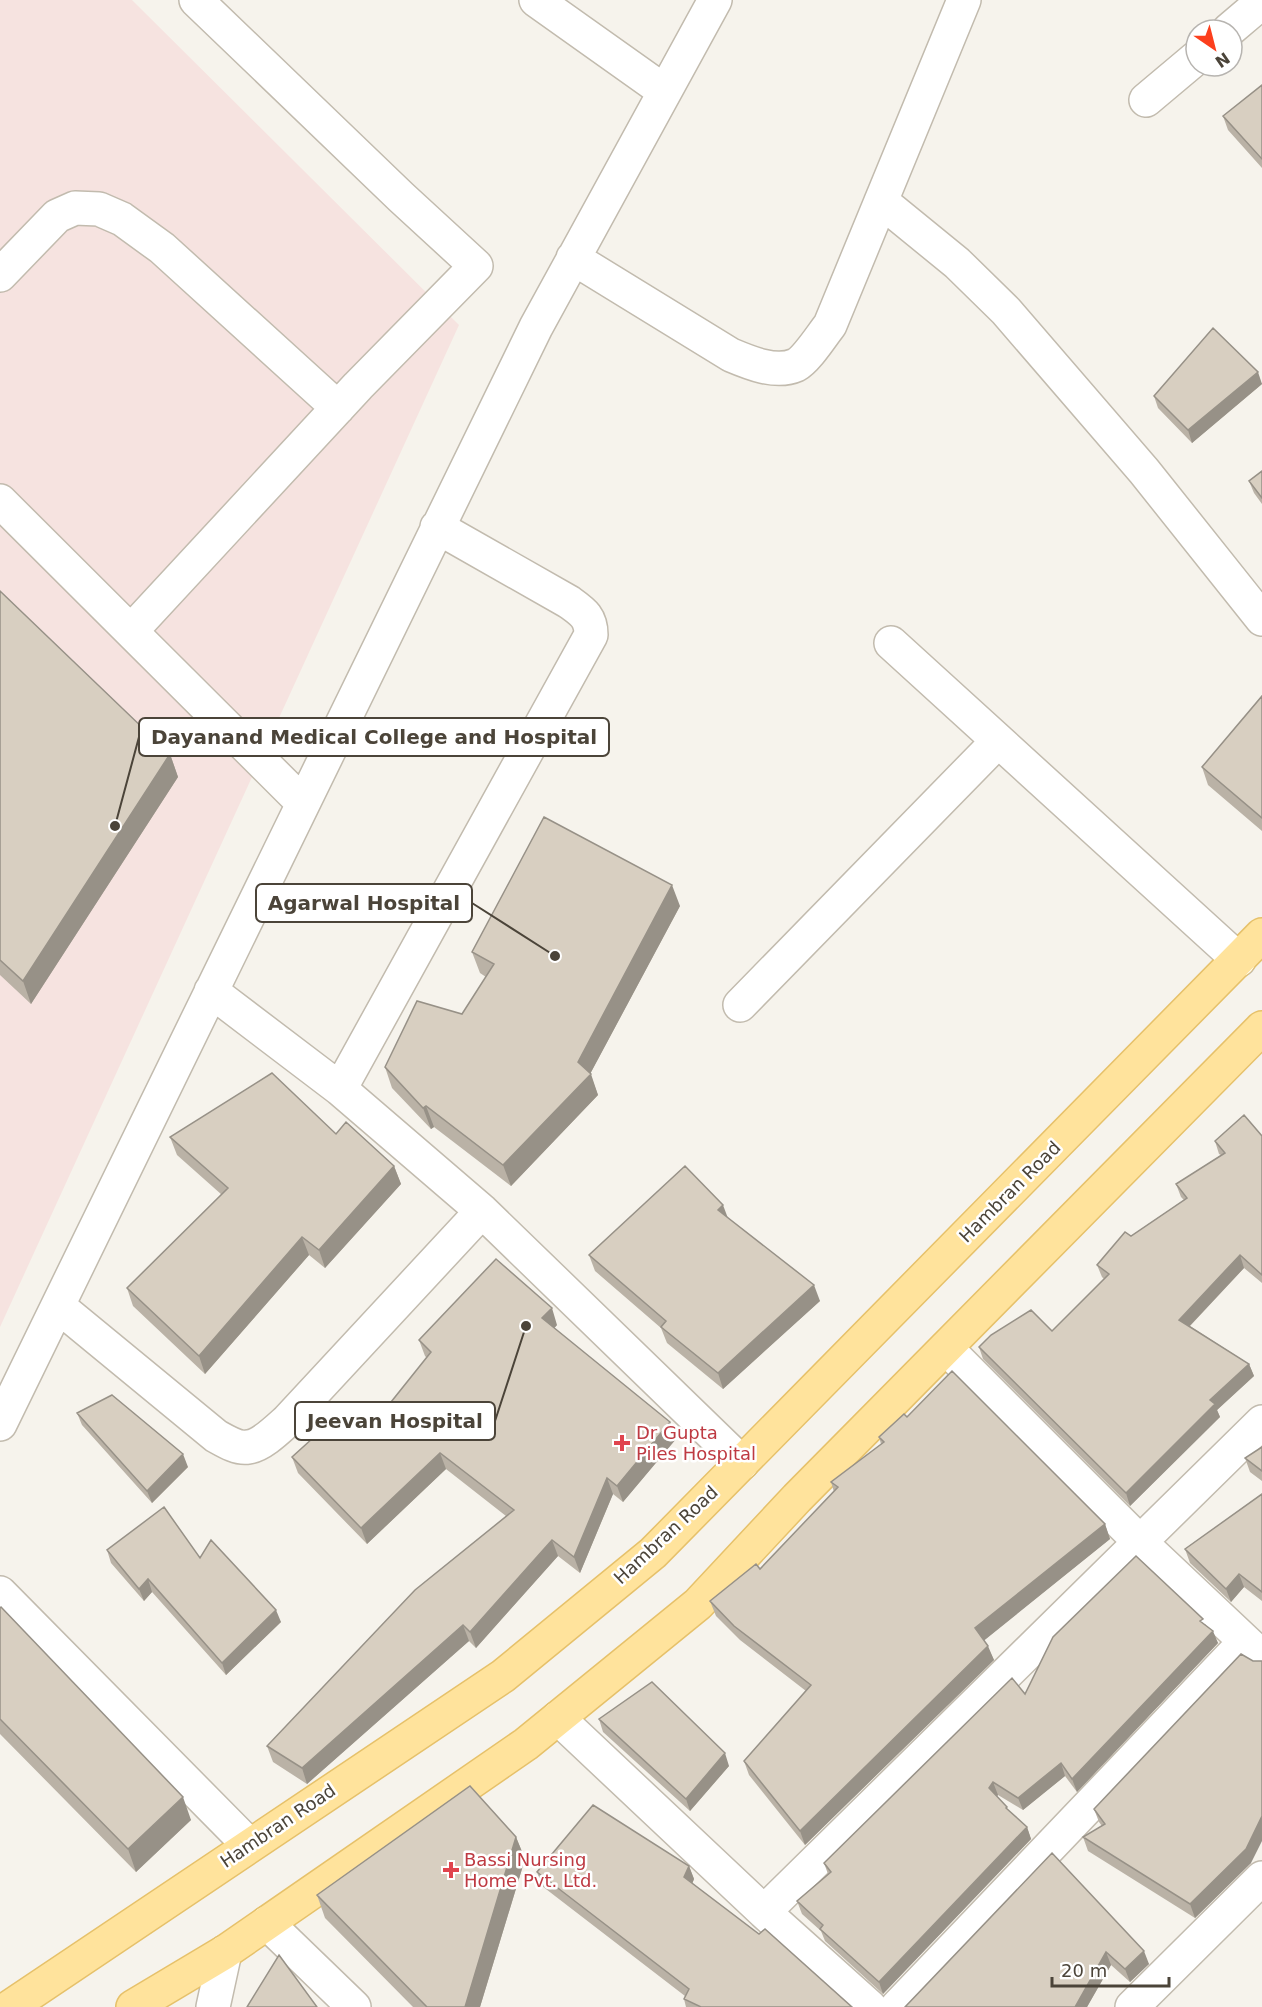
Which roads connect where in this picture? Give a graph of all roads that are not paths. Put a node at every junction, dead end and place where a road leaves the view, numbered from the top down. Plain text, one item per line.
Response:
1 (195, 0) edge
2 (536, 0) edge
3 (715, 0) edge
4 (964, 0) edge
5 (1262, 2) edge
6 (1243, 18) edge
7 (1184, 68) edge
8 (664, 91) junction
9 (1146, 100) dead end
10 (881, 201) junction
11 (573, 258) junction
12 (0, 275) edge
13 (338, 408) junction
14 (0, 501) edge
15 (437, 527) junction
16 (1262, 619) edge
17 (132, 630) junction
18 (891, 643) dead end
19 (998, 741) junction
20 (303, 803) junction
21 (1262, 935) edge
22 (1239, 960) junction
23 (211, 991) junction
24 (740, 1005) dead end
25 (1262, 1028) edge
26 (340, 1089) junction
27 (482, 1211) junction
28 (58, 1306) junction
29 (946, 1348) junction
30 (1262, 1422) edge
31 (0, 1424) edge
32 (742, 1463) junction
33 (1140, 1542) junction
34 (0, 1593) edge
35 (1254, 1649) edge
36 (558, 1718) junction
37 (249, 1845) junction
38 (1262, 1878) edge
39 (764, 1912) junction
40 (267, 1923) junction
41 (225, 1952) junction
42 (10, 2007) edge
43 (133, 2007) edge
44 (213, 2007) edge
45 (354, 2007) edge
46 (870, 2007) edge
47 (897, 2007) edge
48 (1132, 2007) edge

1 - 13 street
2 - 8 street
3 - 8 street
4 - 10 street
5 - 6 street
7 - 9 street
8 - 11 street
10 - 11 street
10 - 16 street
11 - 15 street
12 - 13 street
13 - 17 street
14 - 17 street
15 - 20 street
15 - 26 street
17 - 20 street
18 - 19 street
19 - 22 street
19 - 24 street
20 - 23 street
21 - 22 main road, Hambran Road
22 - 32 main road, Hambran Road
23 - 26 street
23 - 28 street
25 - 29 main road
26 - 27 street
27 - 28 street
27 - 32 street
28 - 31 street
29 - 33 street
29 - 36 main road
30 - 33 street
32 - 37 main road, Hambran Road
33 - 35 street
33 - 39 street
34 - 37 street
35 - 47 street
36 - 39 street
36 - 40 main road
37 - 42 main road, Hambran Road
38 - 48 street
39 - 46 street
40 - 41 main road
40 - 45 street
41 - 43 main road
41 - 44 street

